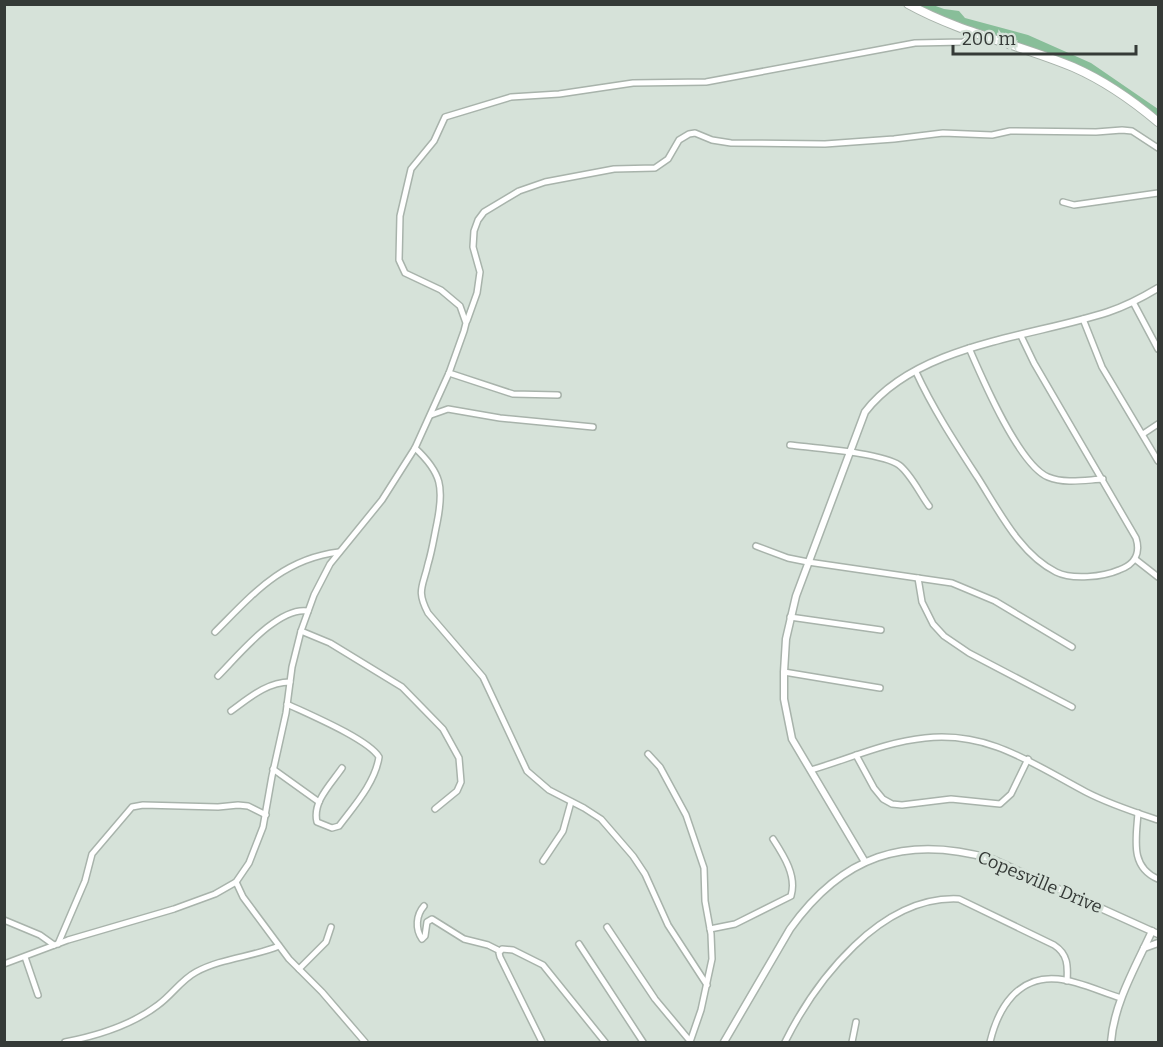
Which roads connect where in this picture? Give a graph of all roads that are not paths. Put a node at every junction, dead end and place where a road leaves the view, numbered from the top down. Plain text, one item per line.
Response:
1 (908, 4) edge
2 (974, 34) junction
3 (1158, 122) edge
4 (1158, 148) edge
5 (1158, 193) edge
6 (1063, 202) dead end
7 (1158, 288) edge
8 (1133, 302) junction
9 (1083, 319) junction
10 (466, 323) junction
11 (1021, 336) junction
12 (969, 348) junction
13 (1158, 349) edge
14 (916, 372) junction
15 (449, 373) junction
16 (558, 395) dead end
17 (429, 416) junction
18 (1158, 424) edge
19 (593, 427) dead end
20 (1143, 434) junction
21 (790, 445) dead end
22 (415, 448) junction
23 (850, 452) junction
24 (1158, 461) edge
25 (1103, 479) junction
26 (928, 506) dead end
27 (756, 546) dead end
28 (339, 552) junction
29 (1135, 559) junction
30 (808, 562) junction
31 (918, 578) junction
32 (1158, 578) edge
33 (308, 610) junction
34 (789, 617) junction
35 (881, 630) dead end
36 (301, 631) junction
37 (215, 632) dead end
38 (1072, 647) dead end
39 (784, 672) junction
40 (219, 676) dead end
41 (290, 682) junction
42 (880, 688) dead end
43 (287, 704) junction
44 (1072, 707) dead end
45 (231, 711) dead end
46 (648, 754) dead end
47 (856, 755) junction
48 (1028, 759) junction
49 (342, 768) dead end
50 (273, 769) junction
51 (811, 770) junction
52 (319, 802) junction
53 (571, 802) junction
54 (435, 808) dead end
55 (1138, 813) junction
56 (266, 814) junction
57 (1158, 820) edge
58 (773, 839) dead end
59 (543, 861) dead end
60 (865, 862) junction
61 (1158, 879) edge
62 (236, 882) junction
63 (424, 906) dead end
64 (4, 920) edge
65 (331, 927) dead end
66 (607, 927) dead end
67 (710, 929) junction
68 (1155, 932) edge
69 (1158, 943) edge
70 (56, 944) junction
71 (579, 944) dead end
72 (279, 946) junction
73 (1144, 948) junction
74 (500, 951) junction
75 (25, 957) junction
76 (4, 964) edge
77 (299, 969) junction
78 (1067, 981) junction
79 (707, 984) junction
80 (38, 995) dead end
81 (1121, 998) junction
82 (856, 1022) dead end
83 (64, 1042) edge
84 (365, 1042) edge
85 (542, 1042) edge
86 (605, 1042) edge
87 (643, 1042) edge
88 (690, 1042) edge
89 (724, 1042) edge
90 (785, 1042) edge
91 (852, 1042) edge
92 (990, 1042) edge
93 (1111, 1042) edge

1 - 2 main road
2 - 3 main road
2 - 10 street
4 - 10 street
5 - 6 street
7 - 8 street
8 - 9 street
8 - 13 street
9 - 11 street
9 - 20 street
10 - 15 street
11 - 12 street
11 - 25 street
12 - 14 street
12 - 25 street
14 - 23 street
14 - 29 street
15 - 16 street
15 - 17 street
17 - 19 street
17 - 22 street
18 - 20 street
20 - 24 street
21 - 23 street
22 - 28 street
22 - 53 street
23 - 26 street
23 - 30 street
25 - 29 street
27 - 30 street
28 - 33 street
28 - 37 street
29 - 32 street
30 - 31 street
30 - 34 street
31 - 38 street
31 - 44 street
33 - 36 street
33 - 40 street
34 - 35 street
34 - 39 street
36 - 41 street
36 - 54 street
39 - 42 street
39 - 51 street
41 - 43 street
41 - 45 street
43 - 50 street
43 - 52 street
46 - 67 street
47 - 48 street
47 - 48 street
47 - 51 street
48 - 55 street
49 - 52 street
50 - 52 street
50 - 56 street
51 - 60 street
53 - 59 street
53 - 79 street
55 - 57 street
55 - 61 street
56 - 62 street
56 - 70 street
58 - 67 street
60 - 68 street, Copesville Drive
60 - 89 street, Copesville Drive
62 - 70 street
62 - 72 street
63 - 74 street
64 - 70 street
65 - 77 street
66 - 88 street
67 - 79 street
68 - 73 street
69 - 73 street
70 - 75 street
71 - 87 street
72 - 77 street
72 - 83 street
73 - 81 street
74 - 85 street
74 - 86 street
75 - 76 street
75 - 80 street
77 - 84 street
78 - 81 street
78 - 90 street
78 - 92 street
79 - 88 street
81 - 93 street
82 - 91 street

